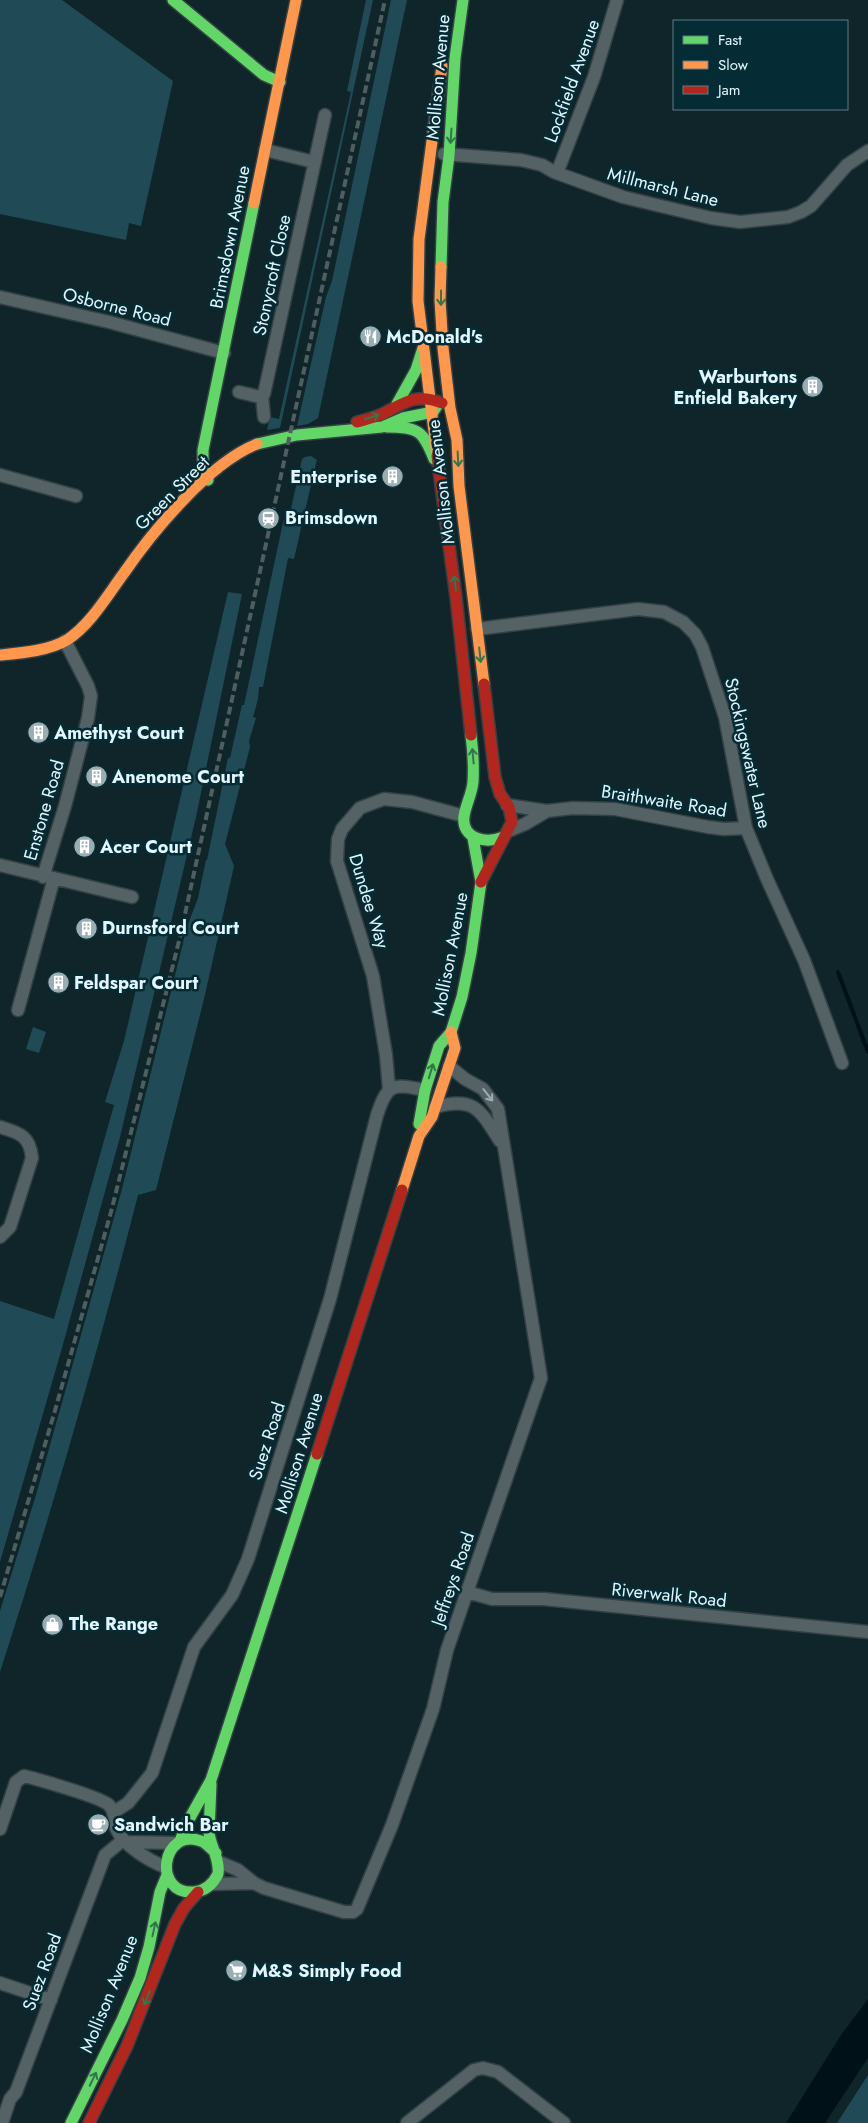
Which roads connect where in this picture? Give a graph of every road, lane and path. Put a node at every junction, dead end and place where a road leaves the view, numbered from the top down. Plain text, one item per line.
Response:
1 (173, 0) edge
2 (296, 0) edge
3 (463, 0) edge
4 (617, 0) edge
5 (444, 53) dead end
6 (280, 82) junction
7 (325, 115) dead end
8 (432, 147) junction
9 (265, 150) junction
10 (868, 151) edge
11 (449, 156) junction
12 (314, 162) junction
13 (557, 173) junction
14 (418, 271) junction
15 (0, 296) edge
16 (423, 348) junction
17 (442, 348) junction
18 (224, 352) junction
19 (239, 392) dead end
20 (262, 396) junction
21 (434, 399) junction
22 (397, 404) junction
23 (450, 408) junction
24 (432, 412) junction
25 (264, 417) dead end
26 (383, 426) junction
27 (348, 430) junction
28 (440, 471) junction
29 (0, 475) edge
30 (208, 480) junction
31 (76, 496) dead end
32 (477, 629) junction
33 (65, 641) junction
34 (0, 655) edge
35 (505, 803) junction
36 (467, 810) junction
37 (547, 811) junction
38 (746, 828) junction
39 (506, 834) junction
40 (473, 838) junction
41 (0, 865) edge
42 (48, 878) junction
43 (482, 882) junction
44 (132, 898) dead end
45 (18, 1010) dead end
46 (451, 1032) junction
47 (842, 1063) dead end
48 (449, 1066) junction
49 (389, 1089) junction
50 (425, 1090) junction
51 (435, 1107) junction
52 (0, 1127) edge
53 (419, 1136) junction
54 (504, 1147) junction
55 (0, 1237) edge
56 (467, 1592) junction
57 (868, 1632) edge
58 (211, 1780) junction
59 (114, 1812) junction
60 (0, 1830) edge
61 (125, 1841) junction
62 (178, 1842) junction
63 (218, 1857) junction
64 (166, 1871) junction
65 (254, 1883) junction
66 (212, 1884) junction
67 (198, 1892) junction
68 (0, 1983) edge
69 (51, 2000) junction
70 (2, 2123) edge
71 (71, 2123) edge
72 (89, 2123) edge
73 (407, 2123) edge
74 (564, 2123) edge

1 - 6 main road
2 - 6 main road, Brimsdown Avenue
3 -> 11 main road, Mollison Avenue
4 - 13 street, Lockfield Avenue
5 - 8 main road, Mollison Avenue
6 - 9 main road, Brimsdown Avenue
7 - 12 street, Stonycroft Close
8 - 11 street, Millmarsh Lane
8 - 14 main road, Mollison Avenue
9 - 12 street
9 - 18 main road, Brimsdown Avenue
10 - 13 street, Millmarsh Lane
11 - 13 street, Millmarsh Lane
11 - 14 street, Mollison Avenue
11 -> 17 main road, Mollison Avenue
12 - 20 street, Stonycroft Close
14 - 16 main road, Mollison Avenue
15 - 18 street, Osborne Road
16 - 21 main road, Mollison Avenue
16 - 22 main road
17 - 21 main road
17 - 23 main road, Mollison Avenue
18 - 30 main road, Brimsdown Avenue
19 - 20 street
20 - 25 street, Stonycroft Close
21 - 22 main road, Green Street
21 - 23 main road
21 - 24 main road, Mollison Avenue
27 -> 22 main road, Green Street
23 -> 32 main road, Mollison Avenue
24 - 26 main road, Green Street
24 - 28 main road, Mollison Avenue
26 - 27 main road, Green Street
26 - 28 main road
27 - 30 main road, Green Street
36 -> 28 main road, Mollison Avenue
29 - 31 street
30 - 33 main road, Green Street
32 -> 35 main road, Mollison Avenue
32 - 38 street, Stockingswater Lane
33 - 34 main road, Green Street
33 - 42 street, Enstone Road
35 - 36 main road
35 - 37 street, Braithwaite Road
35 - 39 main road, Mollison Avenue
36 - 40 main road, Mollison Avenue
36 - 49 street, Dundee Way
37 - 38 street, Braithwaite Road
37 - 39 street, Braithwaite Road
38 - 47 street, Stockingswater Lane
39 - 40 main road
39 - 43 main road, Mollison Avenue
40 - 43 main road, Mollison Avenue
41 - 42 street, Enstone Road
42 - 44 street, Enstone Road
42 - 45 street, Enstone Road
43 - 46 main road, Mollison Avenue
46 - 48 main road, Mollison Avenue
50 -> 46 main road, Mollison Avenue
48 - 51 main road, Mollison Avenue
48 -> 54 street, Jeffreys Road
49 - 50 street
49 - 59 street, Suez Road
50 - 53 main road, Mollison Avenue
51 - 53 main road, Mollison Avenue
51 - 54 street, Jeffreys Road
52 - 55 street
53 - 58 main road, Mollison Avenue
54 - 56 street, Jeffreys Road
56 - 57 street, Riverwalk Road
56 - 65 street, Jeffreys Road
58 - 62 main road, Mollison Avenue
58 - 63 main road, Mollison Avenue
59 - 60 street
59 - 61 street
61 - 62 street
61 - 64 street
61 - 69 street, Suez Road
62 - 63 main road
62 - 64 main road, Mollison Avenue
63 - 65 street, Jeffreys Road
63 - 66 main road
64 - 67 main road
71 -> 64 main road, Mollison Avenue
65 - 66 street, Jeffreys Road
66 - 67 main road, Mollison Avenue
67 -> 72 main road, Mollison Avenue
68 - 69 street
69 - 70 street, Suez Road
73 - 74 street

